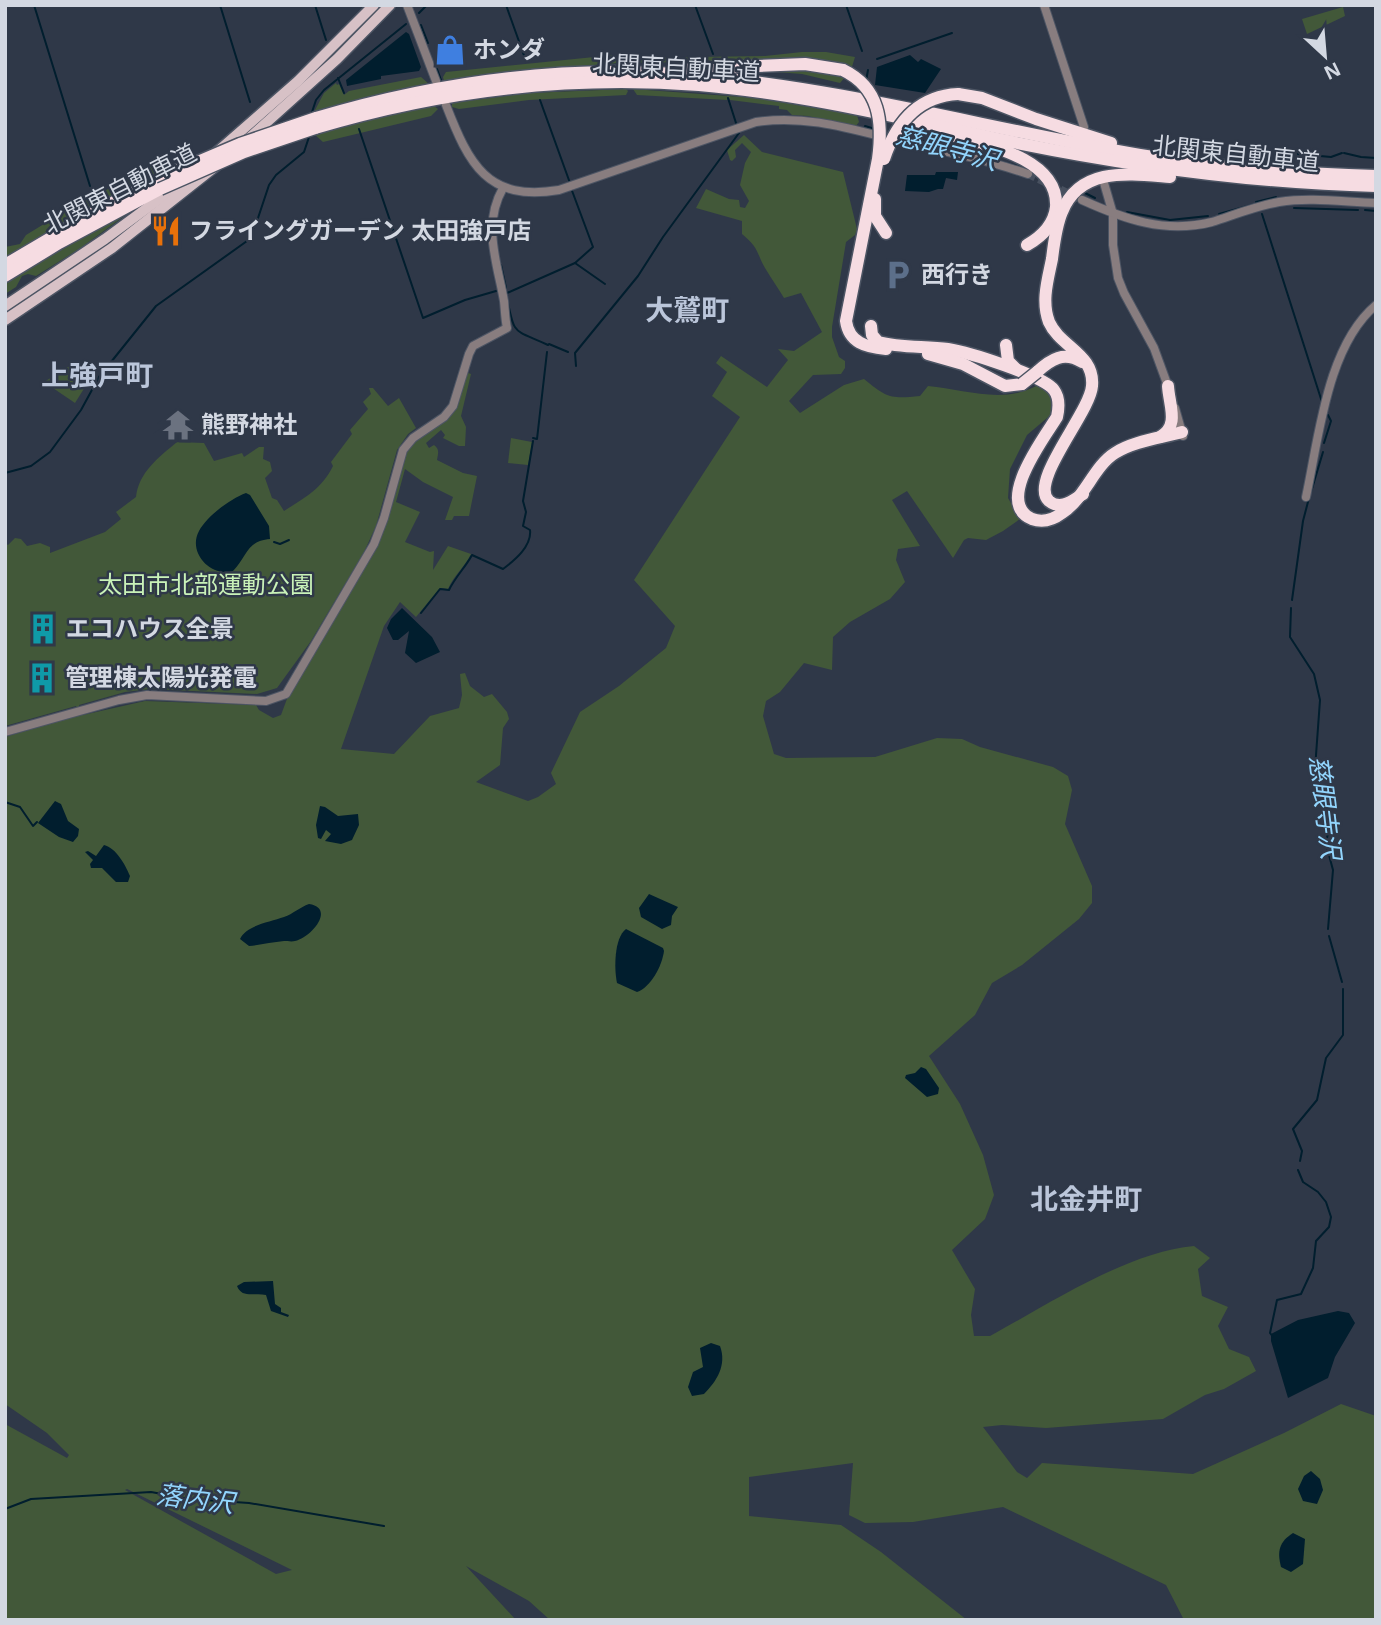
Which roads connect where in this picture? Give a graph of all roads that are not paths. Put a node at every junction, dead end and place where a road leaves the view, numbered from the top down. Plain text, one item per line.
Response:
1 (374, 5) edge
2 (390, 5) edge
3 (407, 5) edge
4 (1044, 5) edge
5 (605, 73) junction
6 (436, 81) dead end
7 (446, 106) dead end
8 (871, 111) junction
9 (316, 123) junction
10 (1084, 127) dead end
11 (881, 159) junction
12 (1191, 162) junction
13 (1028, 174) tunnel mouth
14 (1376, 176) edge
15 (1261, 180) junction
16 (1104, 183) dead end
17 (1376, 186) edge
18 (503, 188) junction
19 (1082, 200) tunnel mouth
20 (1376, 203) edge
21 (1113, 214) junction
22 (886, 233) dead end
23 (1027, 245) dead end
24 (5, 265) edge
25 (5, 276) edge
26 (1376, 305) edge
27 (5, 306) edge
28 (5, 320) edge
29 (871, 326) dead end
30 (1006, 345) dead end
31 (1092, 376) junction
32 (1021, 377) junction
33 (1168, 386) junction
34 (1182, 434) joint
35 (1156, 439) junction
36 (1083, 494) junction
37 (1306, 497) dead end
38 (5, 732) edge

1 - 27 main road
2 - 28 main road
3 - 6 street
4 - 10 street
5 - 9 highway, 北関東自動車道
5 - 11 highway, bridge
5 - 12 highway, 北関東自動車道
7 - 18 street
8 - 9 highway, 北関東自動車道
8 - 15 highway, 北関東自動車道
8 - 23 highway
9 - 24 highway, 北関東自動車道, bridge
9 - 25 highway, 北関東自動車道, bridge
11 - 12 highway, bridge
11 - 22 highway
11 - 32 highway
12 - 14 highway, 北関東自動車道
13 - 18 street
15 - 17 highway, 北関東自動車道
15 - 31 highway
16 - 21 street
18 - 38 street
19 - 21 street
20 - 21 street
21 - 33 street
26 - 37 street
29 - 32 highway
30 - 32 highway
31 - 32 highway, bridge
31 - 36 highway
32 - 36 highway
33 - 34 street
33 - 35 highway
34 - 35 highway
35 - 36 highway

